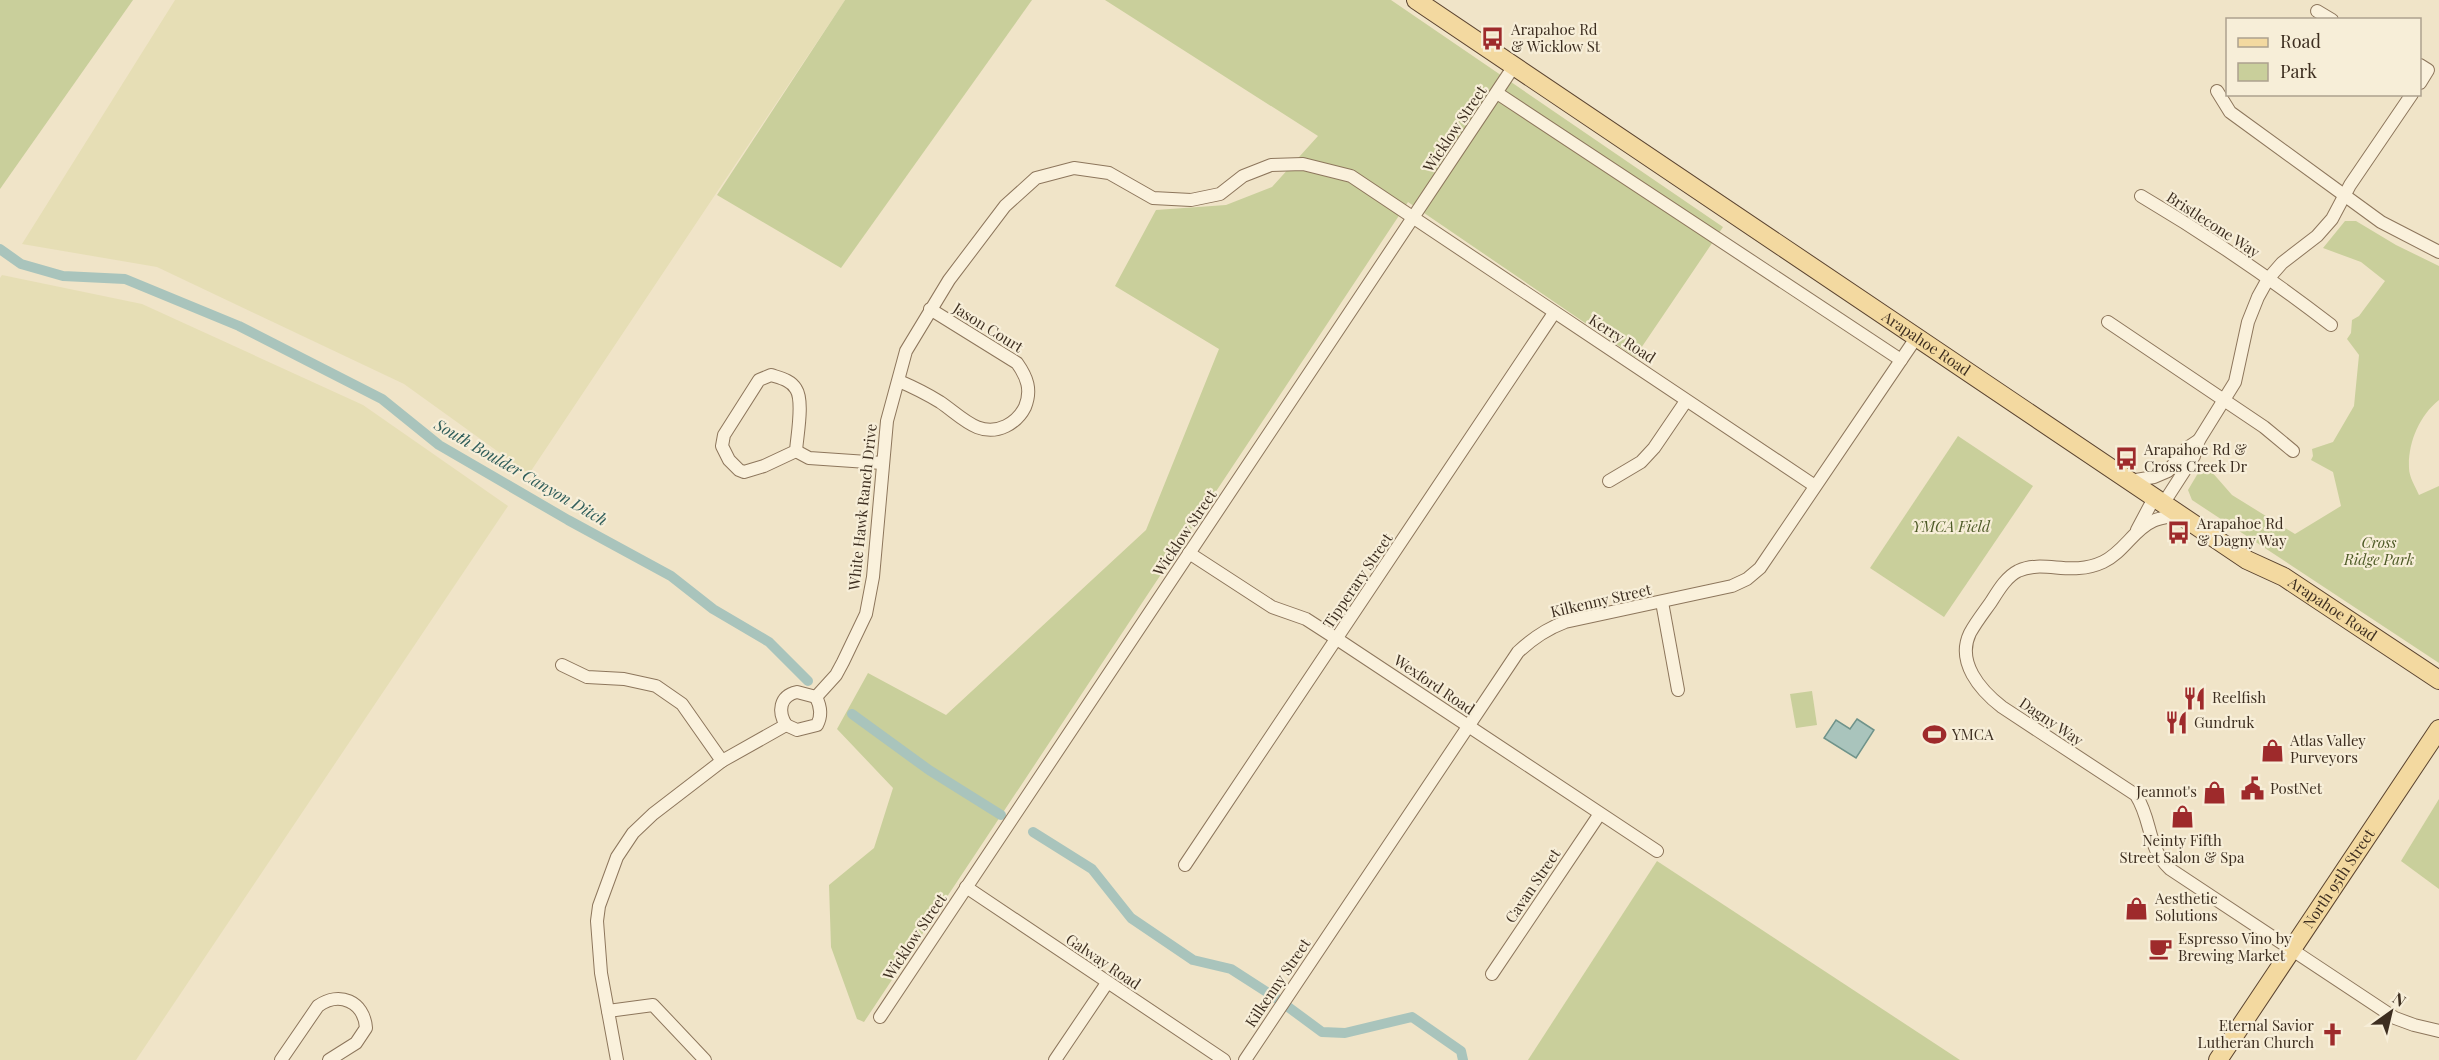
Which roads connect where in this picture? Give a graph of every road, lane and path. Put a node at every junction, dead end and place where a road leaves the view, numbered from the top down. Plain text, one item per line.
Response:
1 (1416, 0) edge
2 (2317, 11) dead end
3 (2329, 18) edge
4 (1514, 66) junction
5 (2421, 66) edge
6 (2421, 81) edge
7 (2217, 91) dead end
8 (1497, 93) junction
9 (2411, 96) edge
10 (2344, 195) junction
11 (2141, 196) dead end
12 (1413, 217) junction
13 (2439, 252) edge
14 (2268, 279) junction
15 (930, 309) junction
16 (1554, 313) junction
17 (2108, 322) dead end
18 (2331, 325) dead end
19 (1916, 338) junction
20 (1901, 360) junction
21 (899, 381) junction
22 (2225, 400) junction
23 (1686, 401) junction
24 (2199, 440) junction
25 (796, 451) junction
26 (2292, 451) dead end
27 (882, 463) junction
28 (1609, 481) dead end
29 (2130, 481) junction
30 (1815, 486) junction
31 (2158, 501) junction
32 (2180, 515) junction
33 (2133, 539) junction
34 (1190, 553) junction
35 (1662, 602) junction
36 (1337, 639) junction
37 (562, 665) dead end
38 (2439, 680) edge
39 (1678, 690) dead end
40 (816, 698) junction
41 (786, 725) junction
42 (1468, 726) junction
43 (2439, 729) edge
44 (722, 761) junction
45 (1599, 814) junction
46 (1656, 851) dead end
47 (1185, 865) dead end
48 (966, 887) junction
49 (2291, 951) junction
50 (1492, 974) dead end
51 (1107, 983) junction
52 (608, 1011) junction
53 (880, 1017) dead end
54 (2439, 1031) edge
55 (281, 1060) edge
56 (329, 1060) edge
57 (617, 1060) edge
58 (705, 1060) edge
59 (1055, 1060) edge
60 (1224, 1060) edge
61 (1245, 1060) edge
62 (2218, 1060) edge

1 - 4 main road, Arapahoe Road
2 - 3 street
4 - 8 street, Wicklow Street
4 - 19 main road, Arapahoe Road
5 - 6 street
7 - 10 street
8 - 12 street, Wicklow Street
8 - 20 street, Arapahoe Road
9 - 10 street
10 - 13 street
10 - 14 street
11 - 14 street, Bristlecone Way
12 - 15 street, White Hawk Ranch Drive
12 - 16 street, Kerry Road
12 - 34 street, Wicklow Street
14 - 18 street, Bristlecone Way
14 - 22 street
15 - 21 street, White Hawk Ranch Drive
15 - 21 street, Jason Court
16 - 23 street, Kerry Road
16 - 36 street, Tipperary Street
17 - 22 street
19 - 20 street, Kilkenny Street
19 - 29 main road, Arapahoe Road
20 - 30 street, Kilkenny Street
21 - 27 street, White Hawk Ranch Drive
22 - 24 street
22 - 26 street
23 - 28 street
23 - 30 street, Kerry Road
24 - 29 street
24 - 31 street, Dagny Way
25 - 25 street
25 - 27 street
27 - 40 street, White Hawk Ranch Drive
29 - 31 main road, Arapahoe Road
30 - 35 street, Kilkenny Street
31 - 32 main road, Arapahoe Road
31 - 33 street, Dagny Way
32 - 33 street, Dagny Way
32 - 38 main road, Arapahoe Road
33 - 49 street, Dagny Way
34 - 36 street, Wexford Road
34 - 48 street, Wicklow Street
35 - 39 street
35 - 42 street, Kilkenny Street
36 - 42 street, Wexford Road
36 - 47 street, Tipperary Street
37 - 44 street
40 - 41 street
40 - 41 street
41 - 44 street
42 - 45 street, Wexford Road
42 - 61 street, Kilkenny Street
43 - 49 main road, North 95th Street
44 - 52 street
45 - 46 street, Wexford Road
45 - 50 street, Cavan Street
48 - 51 street, Galway Road
48 - 53 street, Wicklow Street
49 - 54 street, Dagny Way
49 - 62 main road, North 95th Street
51 - 59 street
51 - 60 street, Galway Road
52 - 57 street
52 - 58 street
55 - 56 street

